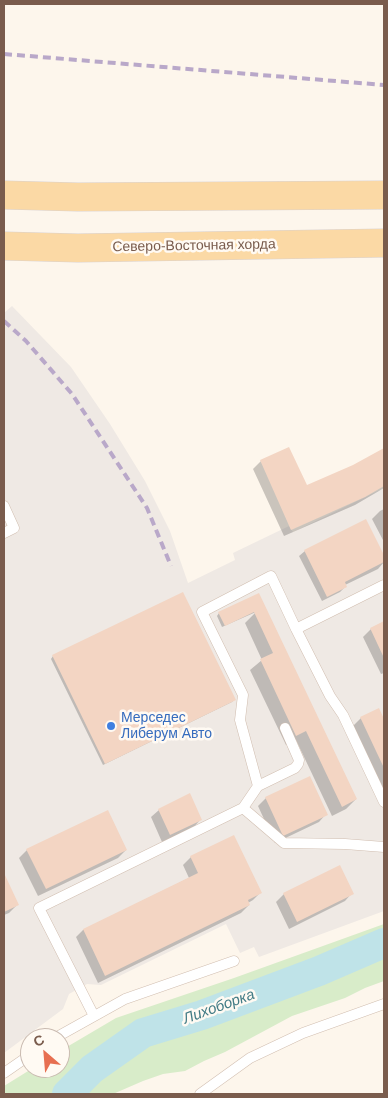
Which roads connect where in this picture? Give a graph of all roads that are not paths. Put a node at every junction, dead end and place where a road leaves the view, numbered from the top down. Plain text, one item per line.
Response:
1 (4, 195) edge
2 (384, 195) edge
3 (384, 243) edge
4 (4, 246) edge
5 (4, 506) edge
6 (4, 533) edge
7 (384, 585) edge
8 (296, 629) junction
9 (285, 728) dead end
10 (258, 786) junction
11 (384, 802) edge
12 (243, 808) junction
13 (384, 848) edge
14 (234, 962) dead end
15 (384, 1004) edge
16 (94, 1016) junction
17 (70, 1030) edge
18 (20, 1062) edge
19 (4, 1072) edge
20 (200, 1094) edge

1 - 2 main road
3 - 4 main road, Северо-Восточная хорда
5 - 6 lane
7 - 8 lane
8 - 10 lane
8 - 11 lane
9 - 10 lane
10 - 12 lane
12 - 13 lane
12 - 16 lane
14 - 16 lane
15 - 20 lane
16 - 17 lane
18 - 19 lane

